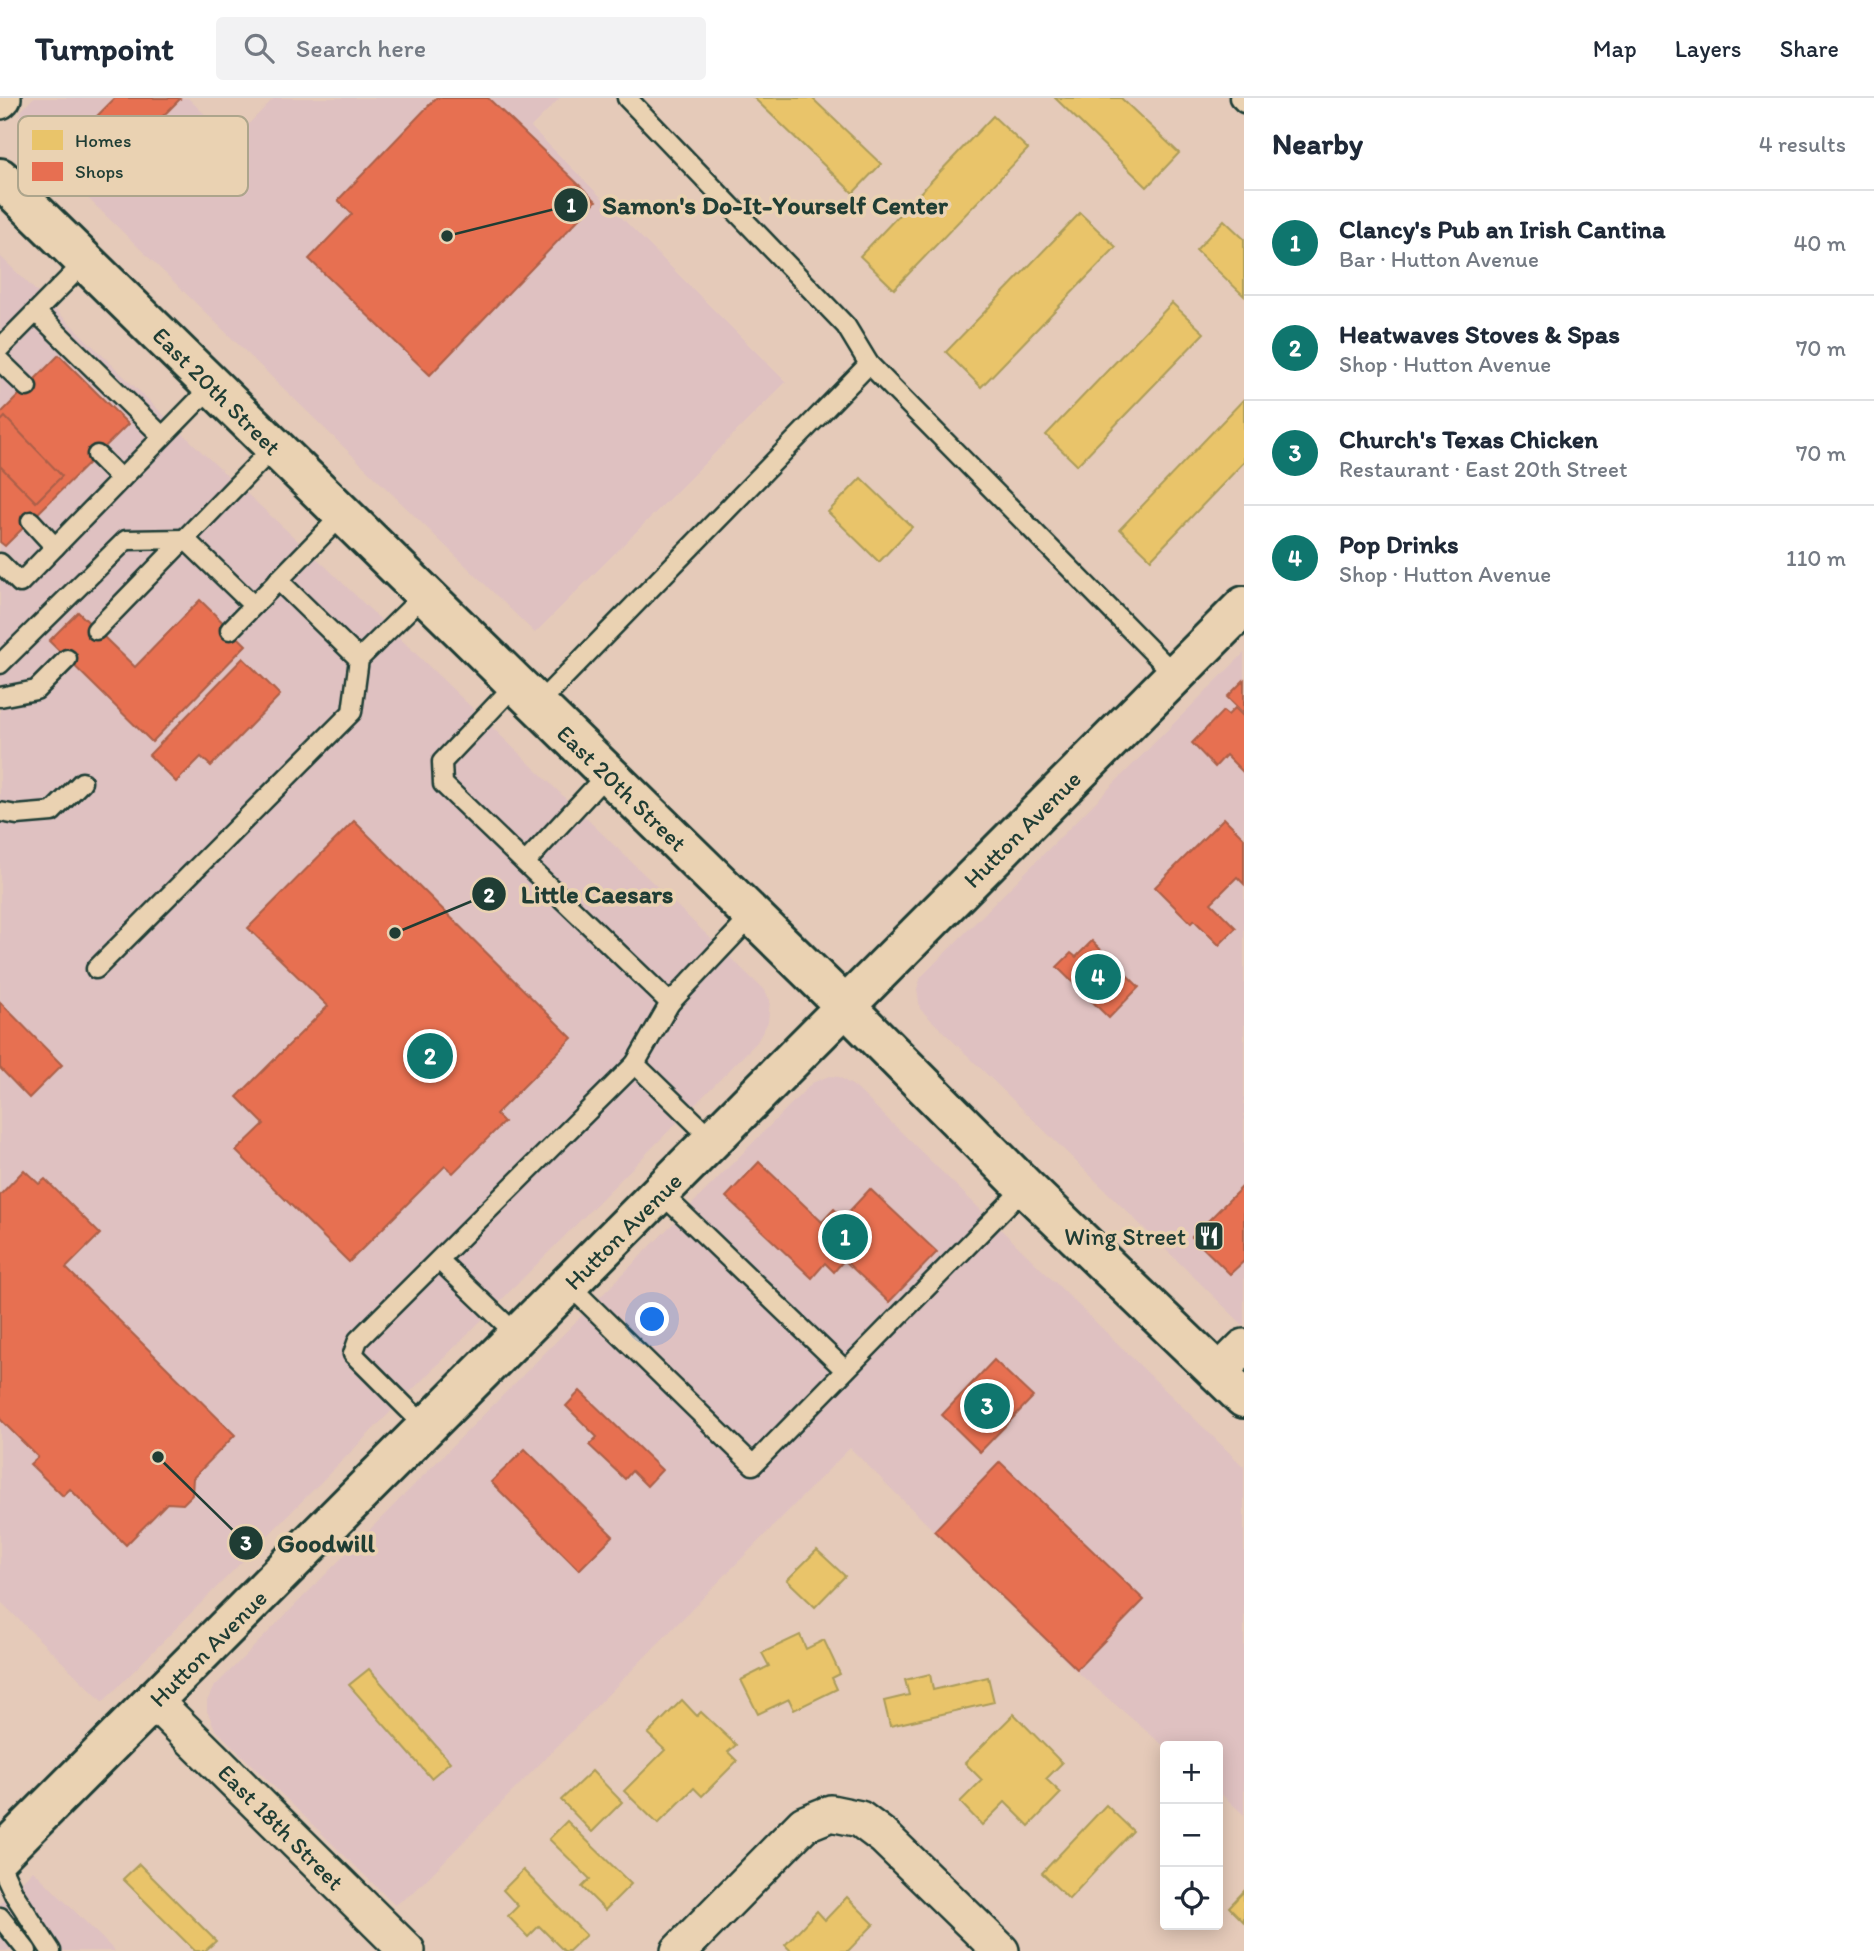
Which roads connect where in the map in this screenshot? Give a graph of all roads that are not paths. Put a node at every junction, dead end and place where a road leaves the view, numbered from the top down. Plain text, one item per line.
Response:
1 (627, 98) edge
2 (1239, 98) edge
3 (1244, 103) edge
4 (0, 178) edge
5 (18, 196) edge
6 (18, 196) edge
7 (85, 262) junction
8 (36, 312) junction
9 (0, 348) edge
10 (0, 361) edge
11 (869, 364) junction
12 (212, 386) junction
13 (27, 387) dead end
14 (162, 436) junction
15 (274, 447) junction
16 (97, 455) dead end
17 (121, 479) junction
18 (342, 515) junction
19 (31, 521) dead end
20 (185, 539) junction
21 (55, 547) junction
22 (0, 563) edge
23 (278, 580) junction
24 (424, 595) junction
25 (253, 605) junction
26 (1244, 606) edge
27 (230, 629) dead end
28 (96, 630) dead end
29 (67, 659) dead end
30 (359, 659) junction
31 (0, 664) edge
32 (1175, 675) junction
33 (526, 695) junction
34 (0, 697) edge
35 (607, 774) junction
36 (82, 782) dead end
37 (0, 812) edge
38 (525, 863) junction
39 (752, 916) junction
40 (96, 970) dead end
41 (670, 1003) junction
42 (845, 1006) junction
43 (635, 1064) junction
44 (713, 1140) junction
45 (1025, 1187) junction
46 (661, 1193) junction
47 (439, 1259) junction
48 (569, 1285) junction
49 (518, 1336) junction
50 (1244, 1346) edge
51 (845, 1370) junction
52 (1231, 1386) edge
53 (427, 1428) junction
54 (155, 1702) junction
55 (0, 1856) edge
56 (0, 1864) edge
57 (0, 1917) edge
58 (27, 1951) edge
59 (51, 1951) edge
60 (407, 1951) edge
61 (679, 1951) edge
62 (1001, 1951) edge

1 - 11 lane
2 - 3 lane
4 - 6 main road, East 20th Street
5 - 7 main road, East 20th Street
7 - 8 lane
7 - 12 main road, East 20th Street
8 - 9 lane
8 - 14 lane
10 - 13 lane
11 - 32 lane
11 - 33 lane
12 - 14 lane
12 - 15 main road, East 20th Street
14 - 17 lane
15 - 18 main road, East 20th Street
15 - 20 lane
16 - 17 lane
17 - 21 lane
18 - 23 lane
18 - 24 main road, East 20th Street
19 - 21 lane
20 - 25 lane
20 - 28 lane
20 - 31 lane
21 - 22 lane
23 - 25 lane
23 - 30 lane
24 - 30 lane
24 - 33 main road, East 20th Street
25 - 27 lane
26 - 32 main road, Hutton Avenue
29 - 34 lane
30 - 40 lane
32 - 42 main road, Hutton Avenue
33 - 35 main road, East 20th Street
33 - 38 lane
35 - 38 lane
35 - 39 main road, East 20th Street
36 - 37 lane
38 - 41 lane
39 - 41 lane
39 - 42 main road, East 20th Street
41 - 43 lane
42 - 44 main road, Hutton Avenue
42 - 45 main road, East 20th Street
43 - 44 lane
43 - 47 lane
44 - 46 main road, Hutton Avenue
45 - 51 lane
45 - 52 main road, East 20th Street
46 - 48 main road, Hutton Avenue
46 - 51 lane
47 - 49 lane
47 - 53 lane
48 - 49 main road, Hutton Avenue
48 - 51 lane
49 - 53 main road, Hutton Avenue
50 - 52 street
53 - 54 main road, Hutton Avenue
54 - 55 main road, Hutton Avenue
54 - 60 street, East 18th Street
56 - 59 lane
57 - 58 lane
61 - 62 street

